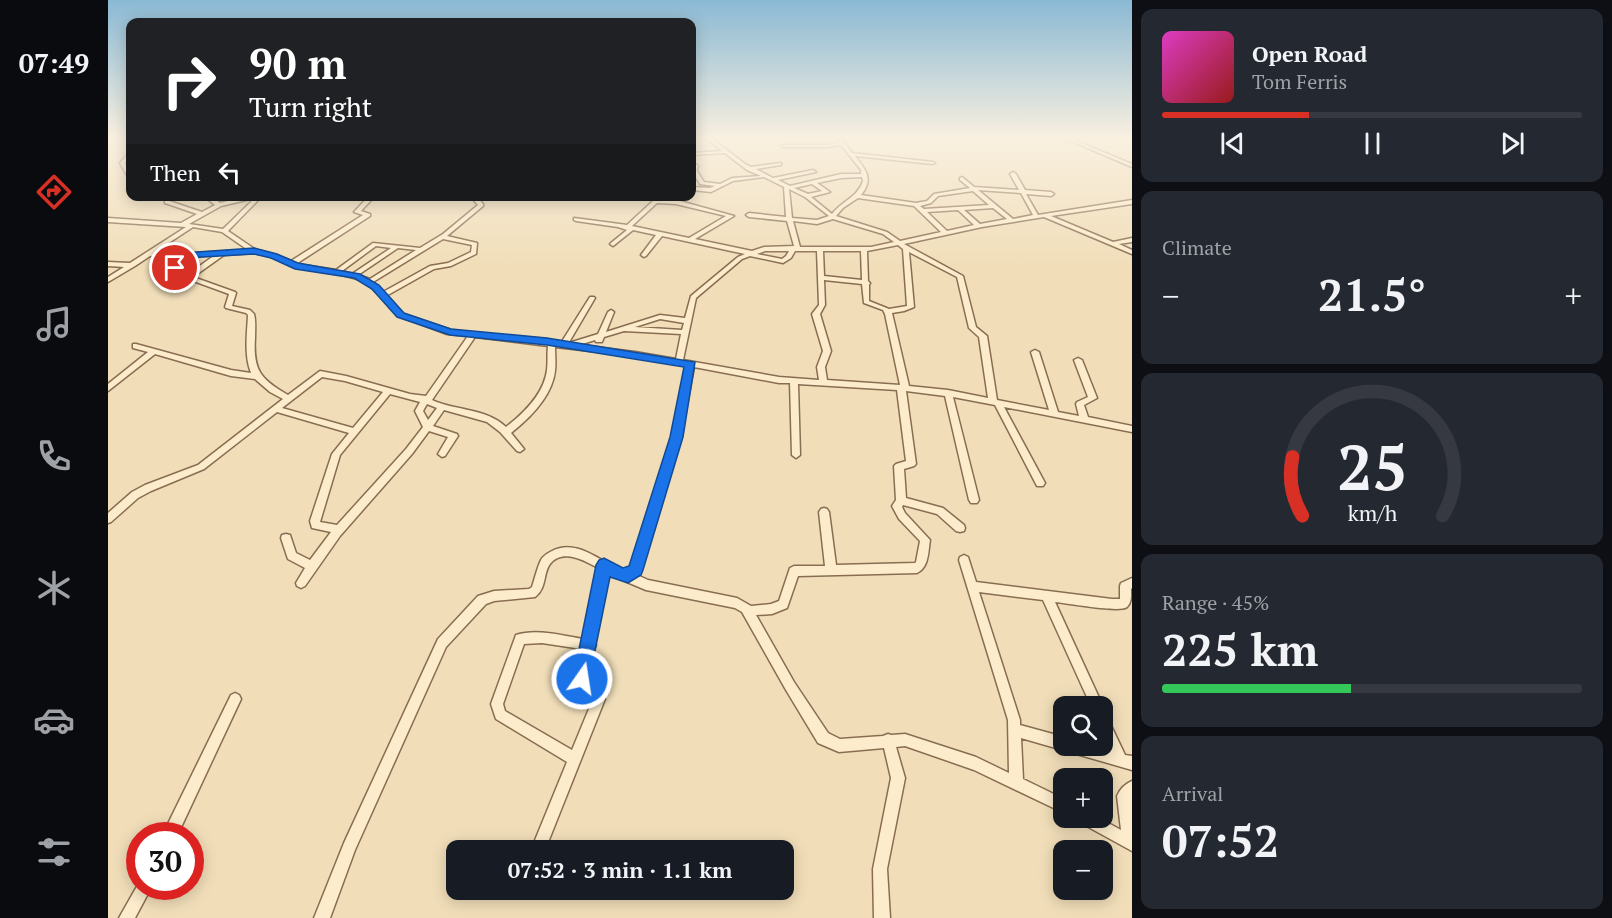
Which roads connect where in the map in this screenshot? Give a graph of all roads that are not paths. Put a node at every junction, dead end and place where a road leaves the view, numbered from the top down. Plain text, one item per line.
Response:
1 (700, 180) edge
2 (733, 180) edge
3 (772, 180) edge
4 (826, 180) edge
5 (864, 180) edge
6 (963, 180) edge
7 (1016, 180) edge
8 (814, 183) junction
9 (719, 186) junction
10 (787, 186) junction
11 (974, 188) junction
12 (696, 189) edge
13 (1021, 191) junction
14 (1051, 194) dead end
15 (807, 196) junction
16 (857, 196) junction
17 (213, 201) edge
18 (236, 201) edge
19 (257, 201) edge
20 (368, 201) edge
21 (478, 201) edge
22 (167, 202) dead end
23 (1132, 202) edge
24 (219, 205) junction
25 (915, 205) junction
26 (994, 206) junction
27 (959, 208) junction
28 (922, 211) junction
29 (202, 214) junction
30 (749, 215) dead end
31 (1039, 215) junction
32 (833, 217) junction
33 (789, 218) junction
34 (576, 219) dead end
35 (108, 220) edge
36 (1011, 220) junction
37 (182, 225) junction
38 (193, 225) junction
39 (979, 226) junction
40 (629, 229) junction
41 (224, 231) junction
42 (946, 233) junction
43 (660, 234) junction
44 (442, 237) junction
45 (690, 240) junction
46 (1132, 240) edge
47 (613, 244) dead end
48 (1110, 244) junction
49 (397, 246) junction
50 (904, 246) junction
51 (795, 248) junction
52 (418, 249) junction
53 (820, 250) junction
54 (864, 250) junction
55 (254, 251) junction
56 (1129, 251) edge
57 (223, 253) junction
58 (151, 254) junction
59 (749, 254) junction
60 (644, 255) dead end
61 (183, 256) junction
62 (1132, 261) edge
63 (108, 264) edge
64 (291, 264) junction
65 (133, 265) junction
66 (337, 272) junction
67 (354, 275) junction
68 (188, 278) junction
69 (820, 278) junction
70 (108, 280) edge
71 (369, 282) junction
72 (867, 283) junction
73 (383, 295) junction
74 (592, 298) dead end
75 (887, 310) junction
76 (688, 321) junction
77 (625, 328) junction
78 (686, 332) junction
79 (473, 334) junction
80 (601, 336) junction
81 (552, 343) junction
82 (566, 345) junction
83 (136, 346) dead end
84 (596, 349) junction
85 (1035, 352) dead end
86 (152, 353) junction
87 (1078, 360) dead end
88 (685, 363) junction
89 (255, 376) junction
90 (795, 381) junction
91 (823, 383) junction
92 (903, 387) junction
93 (108, 388) edge
94 (389, 390) junction
95 (948, 393) junction
96 (288, 398) junction
97 (425, 400) junction
98 (995, 402) junction
99 (275, 408) junction
100 (441, 408) junction
101 (1054, 413) junction
102 (1084, 418) junction
103 (427, 427) junction
104 (1132, 429) edge
105 (354, 431) junction
106 (505, 433) junction
107 (520, 449) dead end
108 (442, 454) dead end
109 (796, 455) dead end
110 (1040, 483) dead end
111 (974, 500) dead end
112 (901, 501) junction
113 (824, 512) dead end
114 (108, 519) edge
115 (960, 528) dead end
116 (339, 530) junction
117 (286, 538) dead end
118 (964, 560) dead end
119 (604, 565) junction
120 (312, 566) junction
121 (831, 571) junction
122 (628, 576) junction
123 (302, 583) dead end
124 (1132, 584) edge
125 (973, 586) junction
126 (1047, 596) junction
127 (748, 611) junction
128 (590, 645) junction
129 (1092, 696) edge
130 (235, 699) dead end
131 (1015, 730) junction
132 (1113, 738) edge
133 (888, 740) junction
134 (1053, 741) edge
135 (1105, 756) edge
136 (575, 759) junction
137 (1127, 762) edge
138 (1016, 783) junction
139 (1132, 789) edge
140 (1053, 801) edge
141 (176, 822) edge
142 (1104, 828) edge
143 (542, 840) edge
144 (1131, 843) edge
145 (137, 900) edge
146 (127, 918) edge
147 (322, 918) edge
148 (882, 918) edge

1 - 9 street
2 - 9 street
3 - 10 street
4 - 8 street
5 - 16 street
6 - 11 street
7 - 13 street
8 - 10 street
8 - 15 street
9 - 12 street
10 - 15 street
10 - 33 street
11 - 13 street
11 - 25 street
11 - 26 street
13 - 14 street
13 - 31 street
15 - 32 street
16 - 25 street
16 - 32 street
17 - 24 street
18 - 24 street
19 - 41 street
20 - 64 street
21 - 44 street
22 - 29 street
23 - 31 street
24 - 29 street
25 - 28 street
26 - 27 street
26 - 36 street
27 - 28 street
27 - 39 street
28 - 42 street
29 - 37 street
30 - 33 street
31 - 36 street
31 - 48 street
32 - 33 street
32 - 50 street
33 - 51 street
34 - 40 street
35 - 37 street
36 - 39 street
37 - 38 street
38 - 41 street
38 - 58 street
39 - 42 street
40 - 43 street
40 - 45 street
40 - 47 street
41 - 55 street
42 - 50 street
43 - 45 street
43 - 60 street
44 - 52 street
44 - 73 street
45 - 59 street
46 - 48 street
48 - 56 street
49 - 52 street
49 - 66 street
49 - 67 street
50 - 54 street
50 - 75 street
50 - 98 street
51 - 53 street
51 - 59 street
51 - 59 street
52 - 71 street
53 - 54 street
53 - 69 street
54 - 72 street
55 - 57 street
55 - 64 street
56 - 62 street
57 - 61 street
57 - 68 street
58 - 61 street
58 - 65 street
59 - 76 street
61 - 68 street
63 - 65 street
64 - 66 street
65 - 70 street
66 - 67 street
67 - 71 street
68 - 89 street
69 - 72 street
69 - 91 street
71 - 73 street
72 - 75 street
73 - 79 street
74 - 82 street
75 - 92 street
76 - 77 street
76 - 78 street
77 - 78 street
77 - 80 street
77 - 80 street
78 - 88 street
79 - 81 street
79 - 97 street
80 - 82 street
80 - 84 street
81 - 82 street
81 - 106 street
82 - 84 street
83 - 86 street
84 - 88 street
85 - 101 street
86 - 89 street
86 - 93 street
87 - 102 street
88 - 90 street
88 - 122 street
89 - 96 street
90 - 91 street
90 - 109 street
91 - 92 street
92 - 95 street
92 - 112 street
94 - 96 street
94 - 97 street
94 - 105 street
95 - 98 street
95 - 111 street
96 - 99 street
97 - 100 street
97 - 103 street
98 - 101 street
98 - 110 street
99 - 105 street
99 - 114 street
100 - 103 street
100 - 106 street
101 - 102 street
102 - 104 street
103 - 108 street
103 - 116 street
105 - 116 street
106 - 107 street
112 - 115 street
112 - 121 street
113 - 121 street
116 - 120 street
117 - 120 street
118 - 125 street
119 - 122 street
119 - 128 street
119 - 147 street
120 - 123 street
121 - 127 street
122 - 127 street
124 - 126 street
125 - 126 street
125 - 131 street
126 - 129 street
127 - 133 street
128 - 136 street
128 - 136 street
130 - 141 street
131 - 134 street
131 - 138 street
132 - 137 street
133 - 138 street
133 - 148 street
135 - 137 street
136 - 143 street
138 - 140 street
139 - 144 street
142 - 144 street
145 - 146 street

